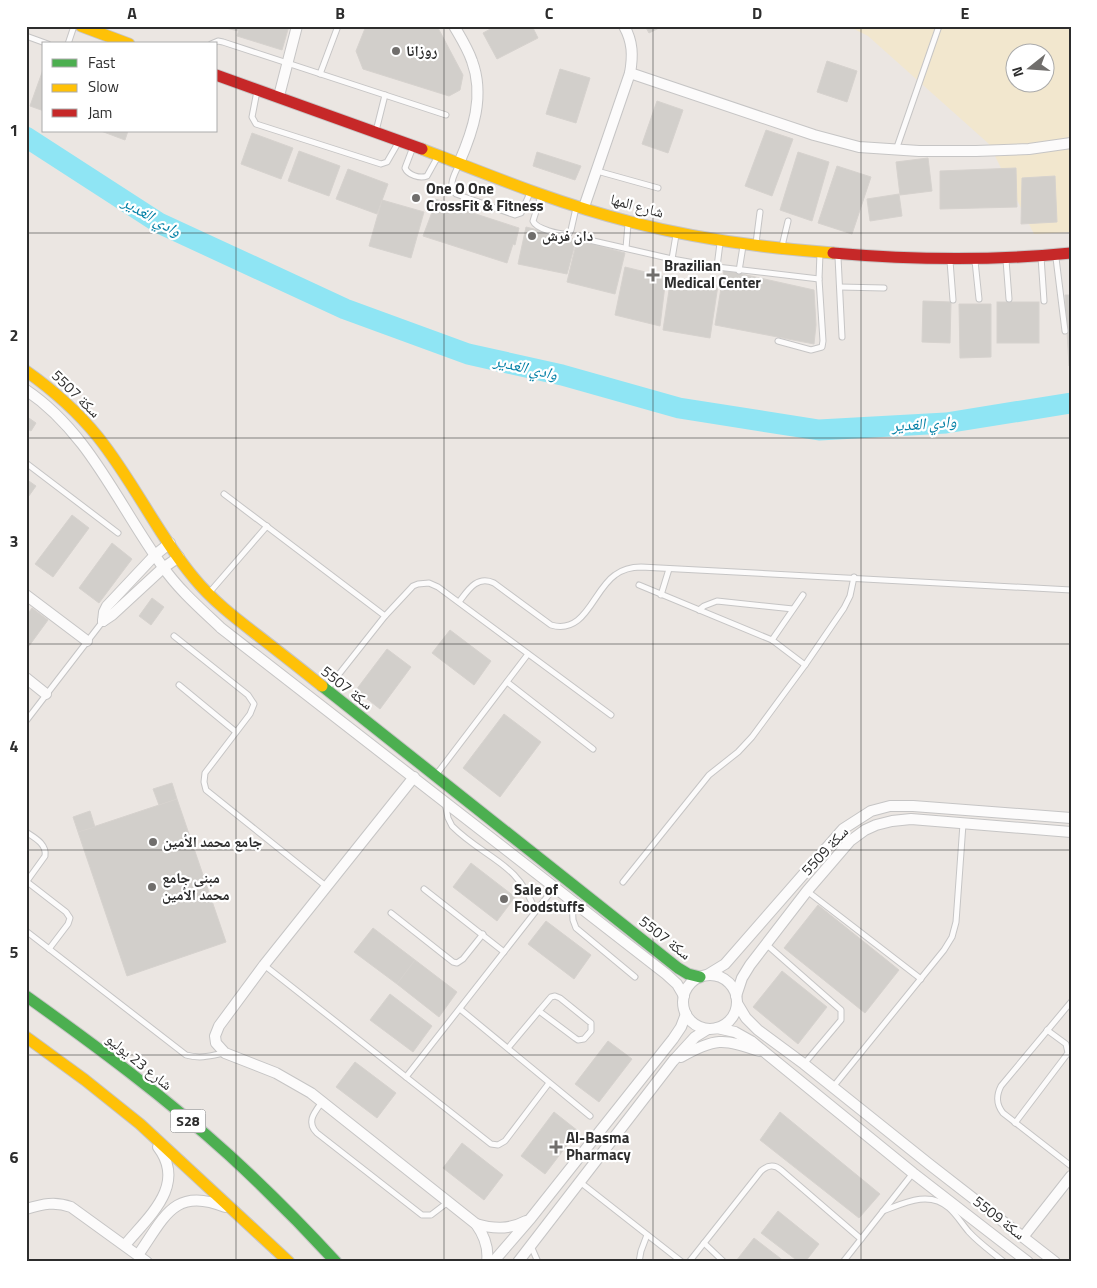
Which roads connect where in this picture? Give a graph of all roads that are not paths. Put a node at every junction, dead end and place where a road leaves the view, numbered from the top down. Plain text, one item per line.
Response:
1 (74, 26) edge
2 (81, 26) edge
3 (297, 26) edge
4 (338, 26) edge
5 (454, 26) edge
6 (624, 26) edge
7 (939, 26) edge
8 (26, 36) edge
9 (42, 42) edge
10 (69, 42) edge
11 (124, 42) edge
12 (216, 42) edge
13 (288, 63) junction
14 (630, 73) junction
15 (320, 74) junction
16 (218, 76) edge
17 (258, 89) junction
18 (385, 95) junction
19 (279, 96) junction
20 (446, 116) dead end
21 (376, 132) junction
22 (400, 140) junction
23 (1071, 143) edge
24 (414, 146) junction
25 (896, 150) junction
26 (438, 155) junction
27 (459, 164) junction
28 (598, 171) junction
29 (658, 188) dead end
30 (536, 192) junction
31 (580, 206) junction
32 (760, 212) dead end
33 (628, 221) junction
34 (788, 221) dead end
35 (677, 232) junction
36 (589, 240) dead end
37 (721, 241) junction
38 (743, 245) junction
39 (756, 246) junction
40 (626, 248) junction
41 (782, 249) junction
42 (820, 252) junction
43 (1071, 253) edge
44 (838, 254) junction
45 (1056, 254) junction
46 (1041, 256) junction
47 (1005, 257) junction
48 (950, 258) junction
49 (975, 258) junction
50 (672, 259) junction
51 (717, 267) junction
52 (739, 271) junction
53 (819, 279) junction
54 (840, 287) junction
55 (884, 288) dead end
56 (979, 299) dead end
57 (1009, 299) dead end
58 (953, 300) dead end
59 (1044, 302) dead end
60 (1065, 331) dead end
61 (842, 337) dead end
62 (778, 341) dead end
63 (26, 372) edge
64 (26, 390) edge
65 (26, 463) edge
66 (224, 494) dead end
67 (267, 526) junction
68 (118, 534) dead end
69 (170, 543) junction
70 (155, 555) junction
71 (179, 557) junction
72 (164, 568) junction
73 (669, 568) junction
74 (854, 577) junction
75 (638, 585) dead end
76 (1071, 590) edge
77 (26, 594) edge
78 (208, 594) junction
79 (661, 595) junction
80 (802, 595) dead end
81 (459, 602) junction
82 (792, 609) junction
83 (699, 610) junction
84 (385, 616) junction
85 (103, 621) junction
86 (174, 636) dead end
87 (772, 640) junction
88 (87, 641) junction
89 (528, 654) junction
90 (805, 665) junction
91 (26, 678) edge
92 (506, 682) junction
93 (179, 685) dead end
94 (326, 691) junction
95 (46, 694) junction
96 (611, 715) dead end
97 (26, 721) edge
98 (236, 732) junction
99 (593, 749) dead end
100 (435, 776) junction
101 (414, 777) junction
102 (445, 800) junction
103 (1071, 818) edge
104 (963, 824) junction
105 (26, 832) edge
106 (1071, 832) edge
107 (26, 881) edge
108 (623, 882) dead end
109 (328, 887) junction
110 (554, 888) junction
111 (424, 889) dead end
112 (806, 891) junction
113 (572, 901) junction
114 (535, 911) junction
115 (391, 913) dead end
116 (26, 931) edge
117 (482, 934) junction
118 (765, 944) junction
119 (49, 949) junction
120 (504, 952) junction
121 (264, 965) junction
122 (635, 976) dead end
123 (704, 976) junction
124 (921, 979) junction
125 (26, 996) edge
126 (684, 996) junction
127 (737, 999) junction
128 (1071, 1002) edge
129 (460, 1009) junction
130 (539, 1011) junction
131 (686, 1014) junction
132 (713, 1029) junction
133 (1046, 1030) junction
134 (26, 1037) edge
135 (508, 1048) junction
136 (224, 1052) junction
137 (770, 1055) junction
138 (673, 1061) junction
139 (804, 1064) junction
140 (406, 1077) junction
141 (550, 1083) junction
142 (833, 1087) junction
143 (322, 1101) junction
144 (590, 1116) dead end
145 (1015, 1123) junction
146 (140, 1124) junction
147 (1071, 1166) edge
148 (914, 1173) junction
149 (1071, 1176) edge
150 (578, 1181) junction
151 (448, 1202) junction
152 (26, 1209) edge
153 (236, 1211) junction
154 (883, 1211) junction
155 (958, 1211) junction
156 (531, 1218) junction
157 (476, 1224) junction
158 (310, 1232) junction
159 (647, 1235) junction
160 (1023, 1237) junction
161 (861, 1238) junction
162 (704, 1243) junction
163 (125, 1245) junction
164 (531, 1246) junction
165 (138, 1255) junction
166 (638, 1260) edge
167 (146, 1262) edge
168 (289, 1262) edge
169 (336, 1262) edge
170 (344, 1262) edge
171 (487, 1262) edge
172 (493, 1262) edge
173 (518, 1262) edge
174 (538, 1262) edge
175 (682, 1262) edge
176 (689, 1262) edge
177 (724, 1262) edge
178 (843, 1262) edge
179 (1004, 1262) edge
180 (1028, 1262) edge
181 (1055, 1262) edge

1 - 10 lane
2 - 11 street
3 - 13 street
4 - 15 lane
5 - 27 street
6 - 14 street
7 - 25 lane
8 - 9 lane
12 - 13 lane
13 - 15 lane
13 - 19 street
14 - 25 street
14 - 28 street
15 - 18 lane
16 - 17 street, شارع المها
17 - 19 street, شارع المها
17 - 22 lane
18 - 20 lane
18 - 21 lane
19 - 21 street, شارع المها
21 - 22 street, شارع المها
22 - 24 street, شارع المها
23 - 25 street
24 - 26 street, شارع المها
24 - 26 lane
26 - 27 street, شارع المها
27 - 30 street, شارع المها
27 - 30 lane
28 - 29 lane
28 - 31 street
30 - 31 street, شارع المها
30 - 31 lane
31 - 33 street, شارع المها
32 - 39 lane
33 - 35 street, شارع المها
33 - 40 lane
34 - 41 lane
35 - 37 street, شارع المها
35 - 50 lane
36 - 40 lane
37 - 38 street, شارع المها
37 - 51 lane
38 - 39 street, شارع المها
38 - 52 lane
39 - 41 street, شارع المها
40 - 50 lane
41 - 42 street, شارع المها
42 - 44 street, شارع المها
42 - 53 lane
43 - 45 street, شارع المها
44 - 48 street, شارع المها
44 - 54 lane
45 - 46 street, شارع المها
45 - 60 lane
46 - 47 street, شارع المها
46 - 59 lane
47 - 49 street, شارع المها
47 - 57 lane
48 - 49 street, شارع المها
48 - 58 lane
49 - 56 lane
50 - 51 lane
51 - 52 lane
52 - 53 lane
53 - 62 lane
54 - 55 lane
54 - 61 lane
63 - 69 street, سكة 5507
64 - 70 street, سكة 5507
65 - 68 lane
66 - 67 lane
67 - 78 lane
67 - 84 lane
69 - 70 street
69 - 71 street, سكة 5507
70 - 72 street, سكة 5507
70 - 85 street
71 - 72 street
71 - 78 street, سكة 5507
72 - 85 street
72 - 101 street, سكة 5507
73 - 74 lane
73 - 79 lane
73 - 81 lane
74 - 76 lane
74 - 90 lane
75 - 79 lane
77 - 88 street
78 - 94 street, سكة 5507
79 - 83 lane
80 - 82 lane
81 - 84 lane
81 - 89 lane
82 - 83 lane
82 - 87 lane
83 - 87 lane
84 - 94 lane
85 - 88 lane
86 - 98 lane
87 - 90 lane
88 - 95 lane
89 - 92 lane
89 - 96 lane
90 - 108 lane
91 - 95 street
92 - 99 lane
92 - 100 lane
93 - 98 lane
94 - 100 street, سكة 5507
95 - 97 lane
98 - 109 lane
100 - 123 street, سكة 5507
101 - 102 street, سكة 5507
101 - 109 street
102 - 110 street, سكة 5507
102 - 114 lane
103 - 123 street, سكة 5509
104 - 106 street, سكة 5509
104 - 112 street, سكة 5509
104 - 124 lane
105 - 107 lane
107 - 119 lane
109 - 121 street
110 - 113 street, سكة 5507
110 - 114 lane
111 - 117 lane
112 - 118 street, سكة 5509
112 - 124 lane
113 - 122 lane
113 - 126 street, سكة 5507
114 - 120 lane
115 - 117 lane
116 - 119 lane
117 - 120 lane
118 - 127 street, سكة 5509
118 - 139 lane
119 - 136 lane
120 - 129 lane
121 - 136 street
121 - 140 lane
123 - 126 street
123 - 127 street
124 - 142 lane
125 - 158 street, شارع 23 يوليو / S28
126 - 131 street
127 - 132 street
127 - 139 street, سكة 5509
128 - 133 lane
129 - 135 lane
129 - 140 lane
130 - 130 lane
130 - 135 lane
131 - 132 street
131 - 156 street
132 - 137 street, سكة 5509
132 - 138 street
133 - 145 lane
133 - 145 lane
134 - 146 street, S28
135 - 141 lane
136 - 143 street
137 - 138 street
137 - 148 street, سكة 5509
138 - 150 street
139 - 142 street, سكة 5509
140 - 141 lane
141 - 144 lane
142 - 160 street, سكة 5509
143 - 151 street
143 - 151 lane
145 - 147 lane
146 - 153 street, S28
146 - 163 street
148 - 154 lane
148 - 155 street, سكة 5509
149 - 160 street
150 - 159 lane
150 - 164 street
151 - 157 street
152 - 163 street
153 - 165 street
153 - 168 street, S28
154 - 155 lane
154 - 161 lane
155 - 179 lane
155 - 180 street, سكة 5509
156 - 157 street
156 - 172 street
157 - 171 street
158 - 169 street, شارع 23 يوليو / S28
158 - 170 street
159 - 166 lane
159 - 175 lane
160 - 181 street, سكة 5509
161 - 162 lane
161 - 178 lane
162 - 176 lane
162 - 177 lane
163 - 165 street
164 - 173 street
164 - 174 lane
165 - 167 street

